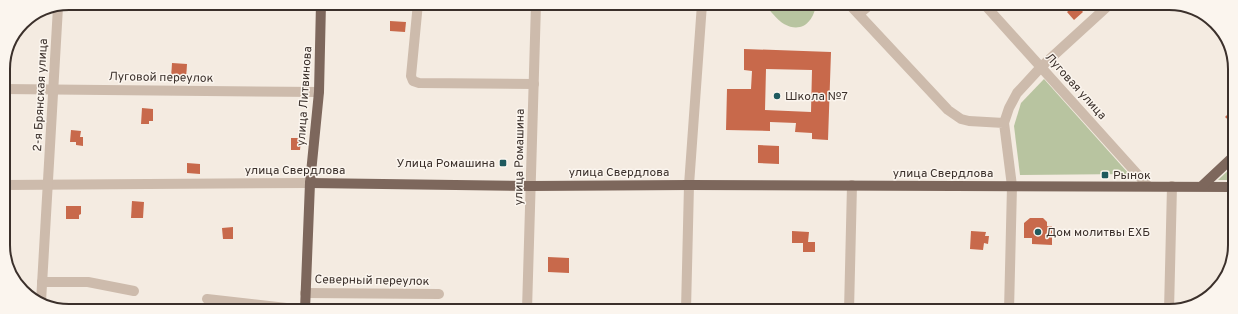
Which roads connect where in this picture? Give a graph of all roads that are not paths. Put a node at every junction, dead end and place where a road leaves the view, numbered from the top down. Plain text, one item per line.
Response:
1 (321, 10) edge
2 (417, 10) edge
3 (536, 10) edge
4 (702, 10) edge
5 (855, 10) edge
6 (864, 10) edge
7 (989, 10) edge
8 (1103, 10) edge
9 (58, 11) edge
10 (859, 14) junction
11 (1041, 67) junction
12 (534, 84) junction
13 (10, 89) edge
14 (54, 89) junction
15 (318, 92) junction
16 (1004, 123) junction
17 (1228, 162) edge
18 (310, 183) junction
19 (10, 185) edge
20 (48, 185) junction
21 (689, 185) junction
22 (852, 185) junction
23 (532, 186) junction
24 (1012, 186) junction
25 (1148, 186) junction
26 (1172, 186) junction
27 (1202, 186) junction
28 (1228, 186) edge
29 (42, 282) junction
30 (134, 291) dead end
31 (305, 292) junction
32 (439, 294) dead end
33 (39, 295) edge
34 (208, 299) dead end
35 (252, 304) edge
36 (304, 304) edge
37 (528, 304) edge
38 (686, 304) edge
39 (849, 304) edge
40 (1009, 304) edge
41 (1169, 304) edge

1 - 15 main road, улица Литвинова
2 - 12 street
3 - 12 street, улица Ромашина
4 - 21 street
5 - 10 street
6 - 10 street
7 - 11 street, Луговая улица
8 - 11 street
9 - 14 street, 2-я Брянская улица
10 - 16 street
11 - 16 street
11 - 25 street, Луговая улица
12 - 23 street, улица Ромашина
13 - 14 street, Луговой переулок
14 - 15 street, Луговой переулок
14 - 20 street, 2-я Брянская улица
15 - 18 main road, улица Литвинова
16 - 24 street
17 - 27 main road
18 - 20 street, улица Свердлова
18 - 23 main road, улица Свердлова
18 - 31 main road, улица Литвинова
19 - 20 street, улица Свердлова
20 - 29 street, 2-я Брянская улица
21 - 22 main road, улица Свердлова
21 - 23 main road, улица Свердлова
21 - 38 street
22 - 24 main road, улица Свердлова
22 - 39 street
23 - 37 street, улица Ромашина
24 - 25 main road, улица Свердлова
24 - 40 street
25 - 26 main road, улица Свердлова
26 - 27 main road, улица Свердлова
26 - 41 street
27 - 28 main road, улица Свердлова
29 - 30 street
29 - 33 street, 2-я Брянская улица
31 - 32 street, Северный переулок
31 - 36 main road, улица Литвинова
34 - 35 street

